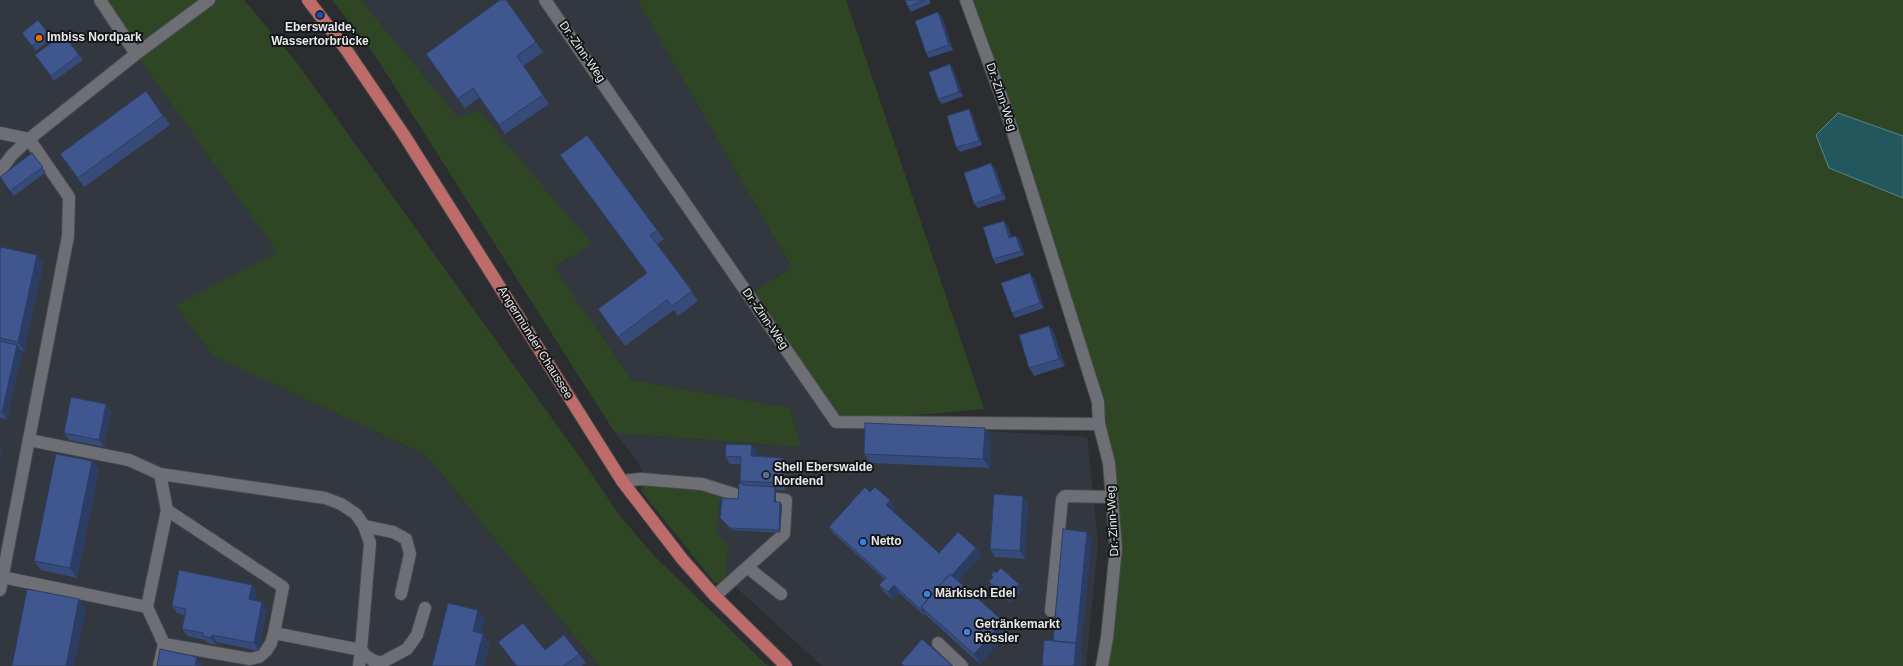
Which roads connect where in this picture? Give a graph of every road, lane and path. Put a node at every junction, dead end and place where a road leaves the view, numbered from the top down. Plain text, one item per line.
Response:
1 (100, 0) edge
2 (209, 0) edge
3 (308, 0) edge
4 (546, 0) edge
5 (966, 0) edge
6 (136, 54) junction
7 (0, 133) edge
8 (29, 139) junction
9 (0, 171) edge
10 (1099, 424) junction
11 (29, 440) junction
12 (160, 474) junction
13 (622, 481) junction
14 (740, 496) edge
15 (1112, 497) junction
16 (776, 499) edge
17 (167, 510) junction
18 (364, 526) junction
19 (747, 567) junction
20 (2, 577) junction
21 (0, 590) edge
22 (401, 594) dead end
23 (781, 594) dead end
24 (715, 596) junction
25 (147, 607) junction
26 (425, 608) dead end
27 (1051, 611) dead end
28 (274, 633) junction
29 (164, 644) junction
30 (938, 644) dead end
31 (361, 650) junction
32 (159, 666) edge
33 (359, 666) edge
34 (786, 666) edge
35 (962, 666) edge
36 (1102, 666) edge

1 - 6 street
2 - 6 street
3 - 13 main road, Angermünder Chaussee
4 - 10 street, Dr.-Zinn-Weg
5 - 10 street, Dr.-Zinn-Weg
6 - 8 street
7 - 8 street
8 - 9 street
8 - 11 street
10 - 15 street, Dr.-Zinn-Weg
11 - 12 street
11 - 20 street
12 - 17 street
12 - 18 street
13 - 14 street
13 - 24 main road, Angermünder Chaussee
15 - 27 street
15 - 36 street, Dr.-Zinn-Weg
16 - 19 street
17 - 25 street
17 - 28 street
18 - 22 street
18 - 31 street
19 - 23 street
19 - 24 street
20 - 21 street
20 - 25 street
24 - 34 main road, Angermünder Chaussee
25 - 29 street
26 - 31 street
28 - 29 street
28 - 31 street
29 - 32 street
30 - 35 street
31 - 33 street

